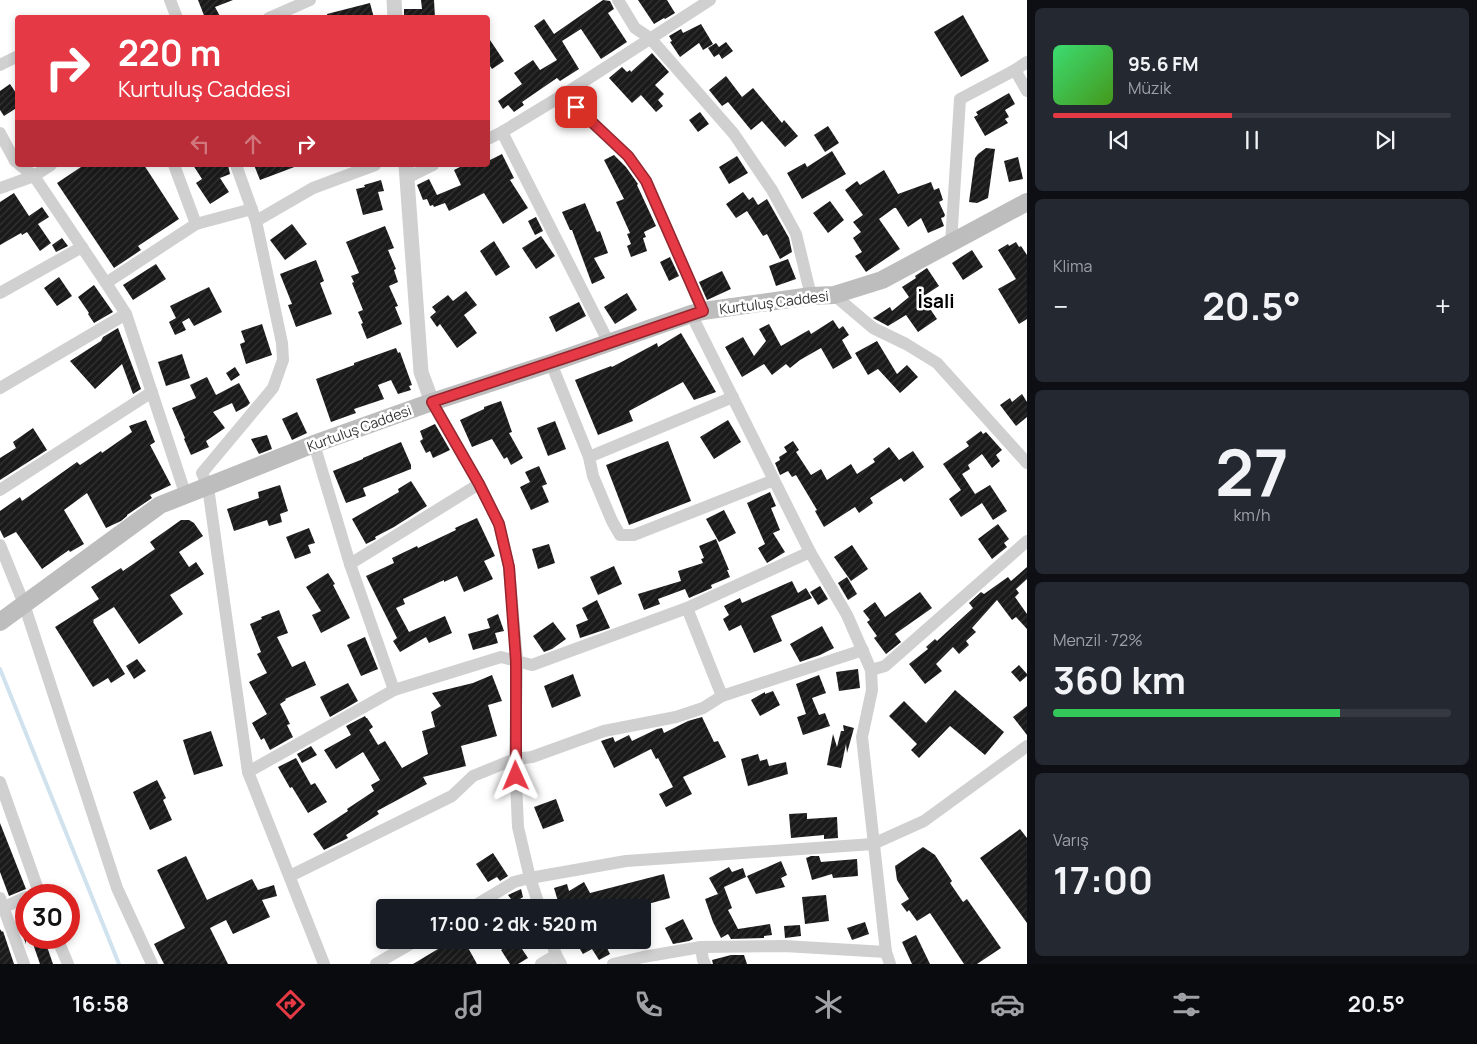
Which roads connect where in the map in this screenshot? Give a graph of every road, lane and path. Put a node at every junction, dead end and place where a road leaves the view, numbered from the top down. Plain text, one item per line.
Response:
1 (170, 0) edge
2 (310, 0) edge
3 (394, 0) edge
4 (618, 0) edge
5 (710, 0) edge
6 (176, 15) edge
7 (276, 15) edge
8 (395, 15) edge
9 (650, 38) junction
10 (15, 58) edge
11 (1027, 62) edge
12 (0, 65) edge
13 (1015, 70) junction
14 (1027, 91) edge
15 (563, 95) junction
16 (502, 132) junction
17 (0, 133) edge
18 (490, 138) edge
19 (15, 162) edge
20 (23, 167) edge
21 (48, 167) edge
22 (175, 167) edge
23 (237, 167) edge
24 (370, 167) edge
25 (424, 167) edge
26 (407, 171) edge
27 (34, 176) junction
28 (0, 188) edge
29 (1027, 202) edge
30 (254, 215) junction
31 (196, 224) junction
32 (951, 243) junction
33 (82, 247) junction
34 (106, 283) junction
35 (0, 293) edge
36 (834, 294) junction
37 (811, 296) junction
38 (697, 312) junction
39 (126, 314) junction
40 (609, 343) junction
41 (551, 363) junction
42 (0, 388) edge
43 (152, 392) junction
44 (733, 397) junction
45 (432, 402) junction
46 (314, 444) junction
47 (589, 457) junction
48 (1027, 463) edge
49 (774, 480) junction
50 (479, 484) junction
51 (208, 487) junction
52 (0, 490) edge
53 (186, 496) junction
54 (1027, 541) edge
55 (0, 545) edge
56 (810, 552) junction
57 (350, 564) junction
58 (24, 604) junction
59 (687, 608) junction
60 (1, 622) edge
61 (863, 650) junction
62 (516, 661) junction
63 (871, 670) junction
64 (394, 690) junction
65 (722, 696) junction
66 (1027, 746) edge
67 (515, 760) junction
68 (248, 772) junction
69 (0, 782) edge
70 (873, 844) junction
71 (290, 876) junction
72 (530, 878) junction
73 (33, 884) edge
74 (486, 899) edge
75 (537, 899) edge
76 (15, 901) edge
77 (1, 905) edge
78 (701, 947) junction
79 (62, 949) edge
80 (401, 949) edge
81 (888, 958) edge
82 (558, 959) edge
83 (24, 964) edge
84 (68, 964) edge
85 (152, 964) edge
86 (324, 964) edge
87 (376, 964) edge
88 (541, 964) edge
89 (613, 964) edge
90 (704, 964) edge

1 - 6 street
2 - 7 street
3 - 8 street
4 - 9 street
5 - 9 street
9 - 15 street
9 - 37 street
10 - 12 street
11 - 13 street
13 - 14 street
13 - 32 street
15 - 16 street
15 - 38 street
16 - 18 street
16 - 40 street
17 - 19 street
20 - 27 street
21 - 27 street
22 - 31 street
23 - 30 street
24 - 30 street
25 - 26 street
26 - 45 street
27 - 28 street
27 - 33 street
29 - 32 main road, Kurtuluş Caddesi
30 - 31 street
30 - 51 street
31 - 34 street
32 - 36 main road, Kurtuluş Caddesi
33 - 34 street
33 - 35 street
34 - 39 street
36 - 37 main road, Kurtuluş Caddesi
36 - 48 street
37 - 38 main road, Kurtuluş Caddesi
38 - 40 main road, Kurtuluş Caddesi
38 - 44 street
39 - 42 street
39 - 43 street
40 - 41 main road, Kurtuluş Caddesi
41 - 45 main road, Kurtuluş Caddesi
41 - 47 street
43 - 52 street
43 - 53 street
44 - 47 street
44 - 49 street
45 - 46 main road, Kurtuluş Caddesi
45 - 50 street
46 - 51 main road, Kurtuluş Caddesi
46 - 57 street
47 - 49 street
49 - 56 street
50 - 57 street
50 - 62 street
51 - 53 main road, Kurtuluş Caddesi
51 - 68 street
53 - 58 main road, Kurtuluş Caddesi
54 - 63 street
55 - 58 street
56 - 59 street
56 - 61 street
57 - 64 street
58 - 60 main road, Kurtuluş Caddesi
58 - 85 street
59 - 62 street
59 - 65 street
61 - 63 street
61 - 65 street
62 - 64 street
62 - 67 street
63 - 70 street
64 - 68 street
65 - 67 street
66 - 70 street
67 - 71 street
67 - 72 street
68 - 71 street
69 - 73 street
70 - 72 street
70 - 81 street
71 - 86 street
72 - 74 street
72 - 75 street
76 - 77 street
77 - 83 street
78 - 81 street
78 - 89 street
78 - 90 street
79 - 84 street
80 - 87 street
82 - 88 street

